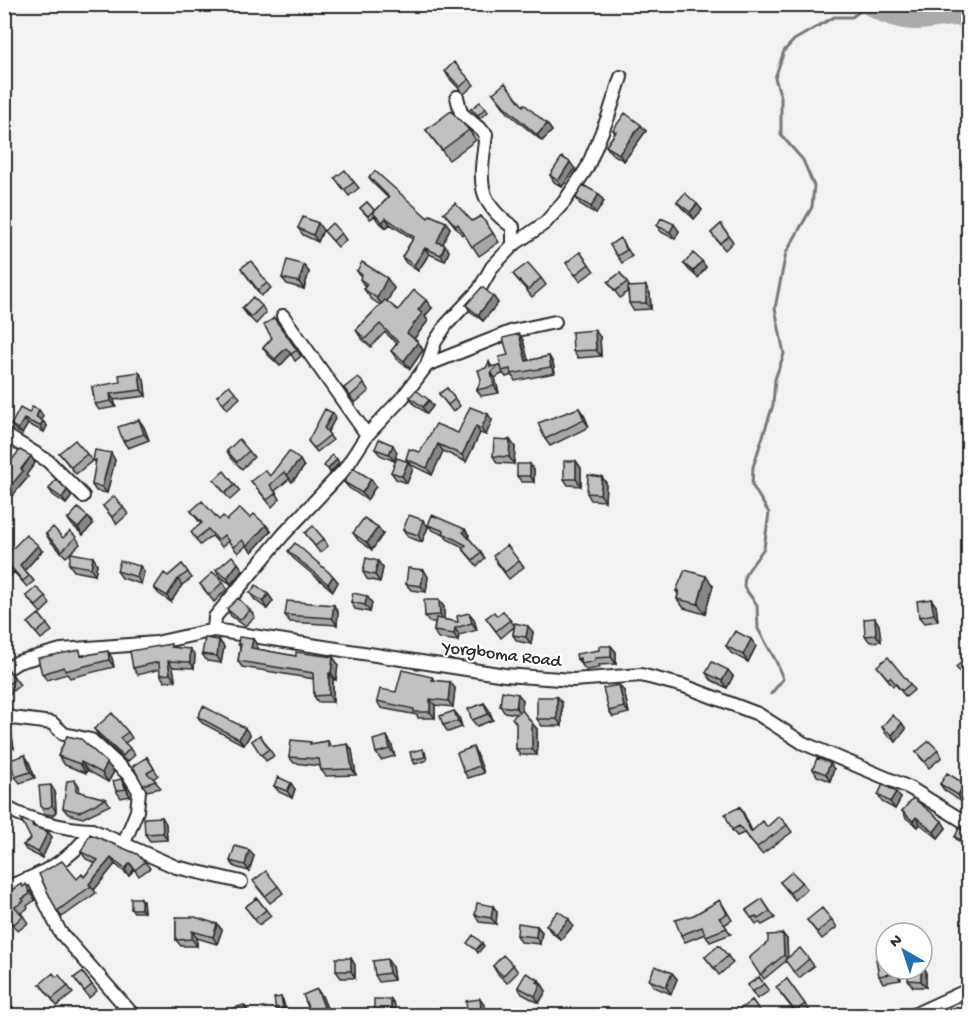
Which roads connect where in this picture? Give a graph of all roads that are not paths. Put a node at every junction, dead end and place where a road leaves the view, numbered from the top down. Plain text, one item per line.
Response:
1 (621, 77) dead end
2 (457, 97) dead end
3 (513, 245) junction
4 (283, 316) dead end
5 (555, 322) dead end
6 (427, 365) junction
7 (4, 434) edge
8 (367, 435) junction
9 (83, 495) dead end
10 (214, 630) junction
11 (4, 671) edge
12 (4, 717) edge
13 (4, 805) edge
14 (969, 824) edge
15 (92, 830) junction
16 (124, 843) junction
17 (33, 878) junction
18 (241, 882) dead end
19 (4, 888) edge
20 (969, 990) edge
21 (134, 1016) edge
22 (911, 1016) edge

1 - 3 street
2 - 3 street
3 - 6 street
4 - 8 street
5 - 6 street
6 - 8 street
7 - 9 street
8 - 10 street
10 - 11 street, Yorgboma Road
10 - 14 street, Yorgboma Road
12 - 16 street
13 - 15 street
15 - 16 street
15 - 17 street
16 - 18 street
17 - 19 street
17 - 21 street
20 - 22 street

